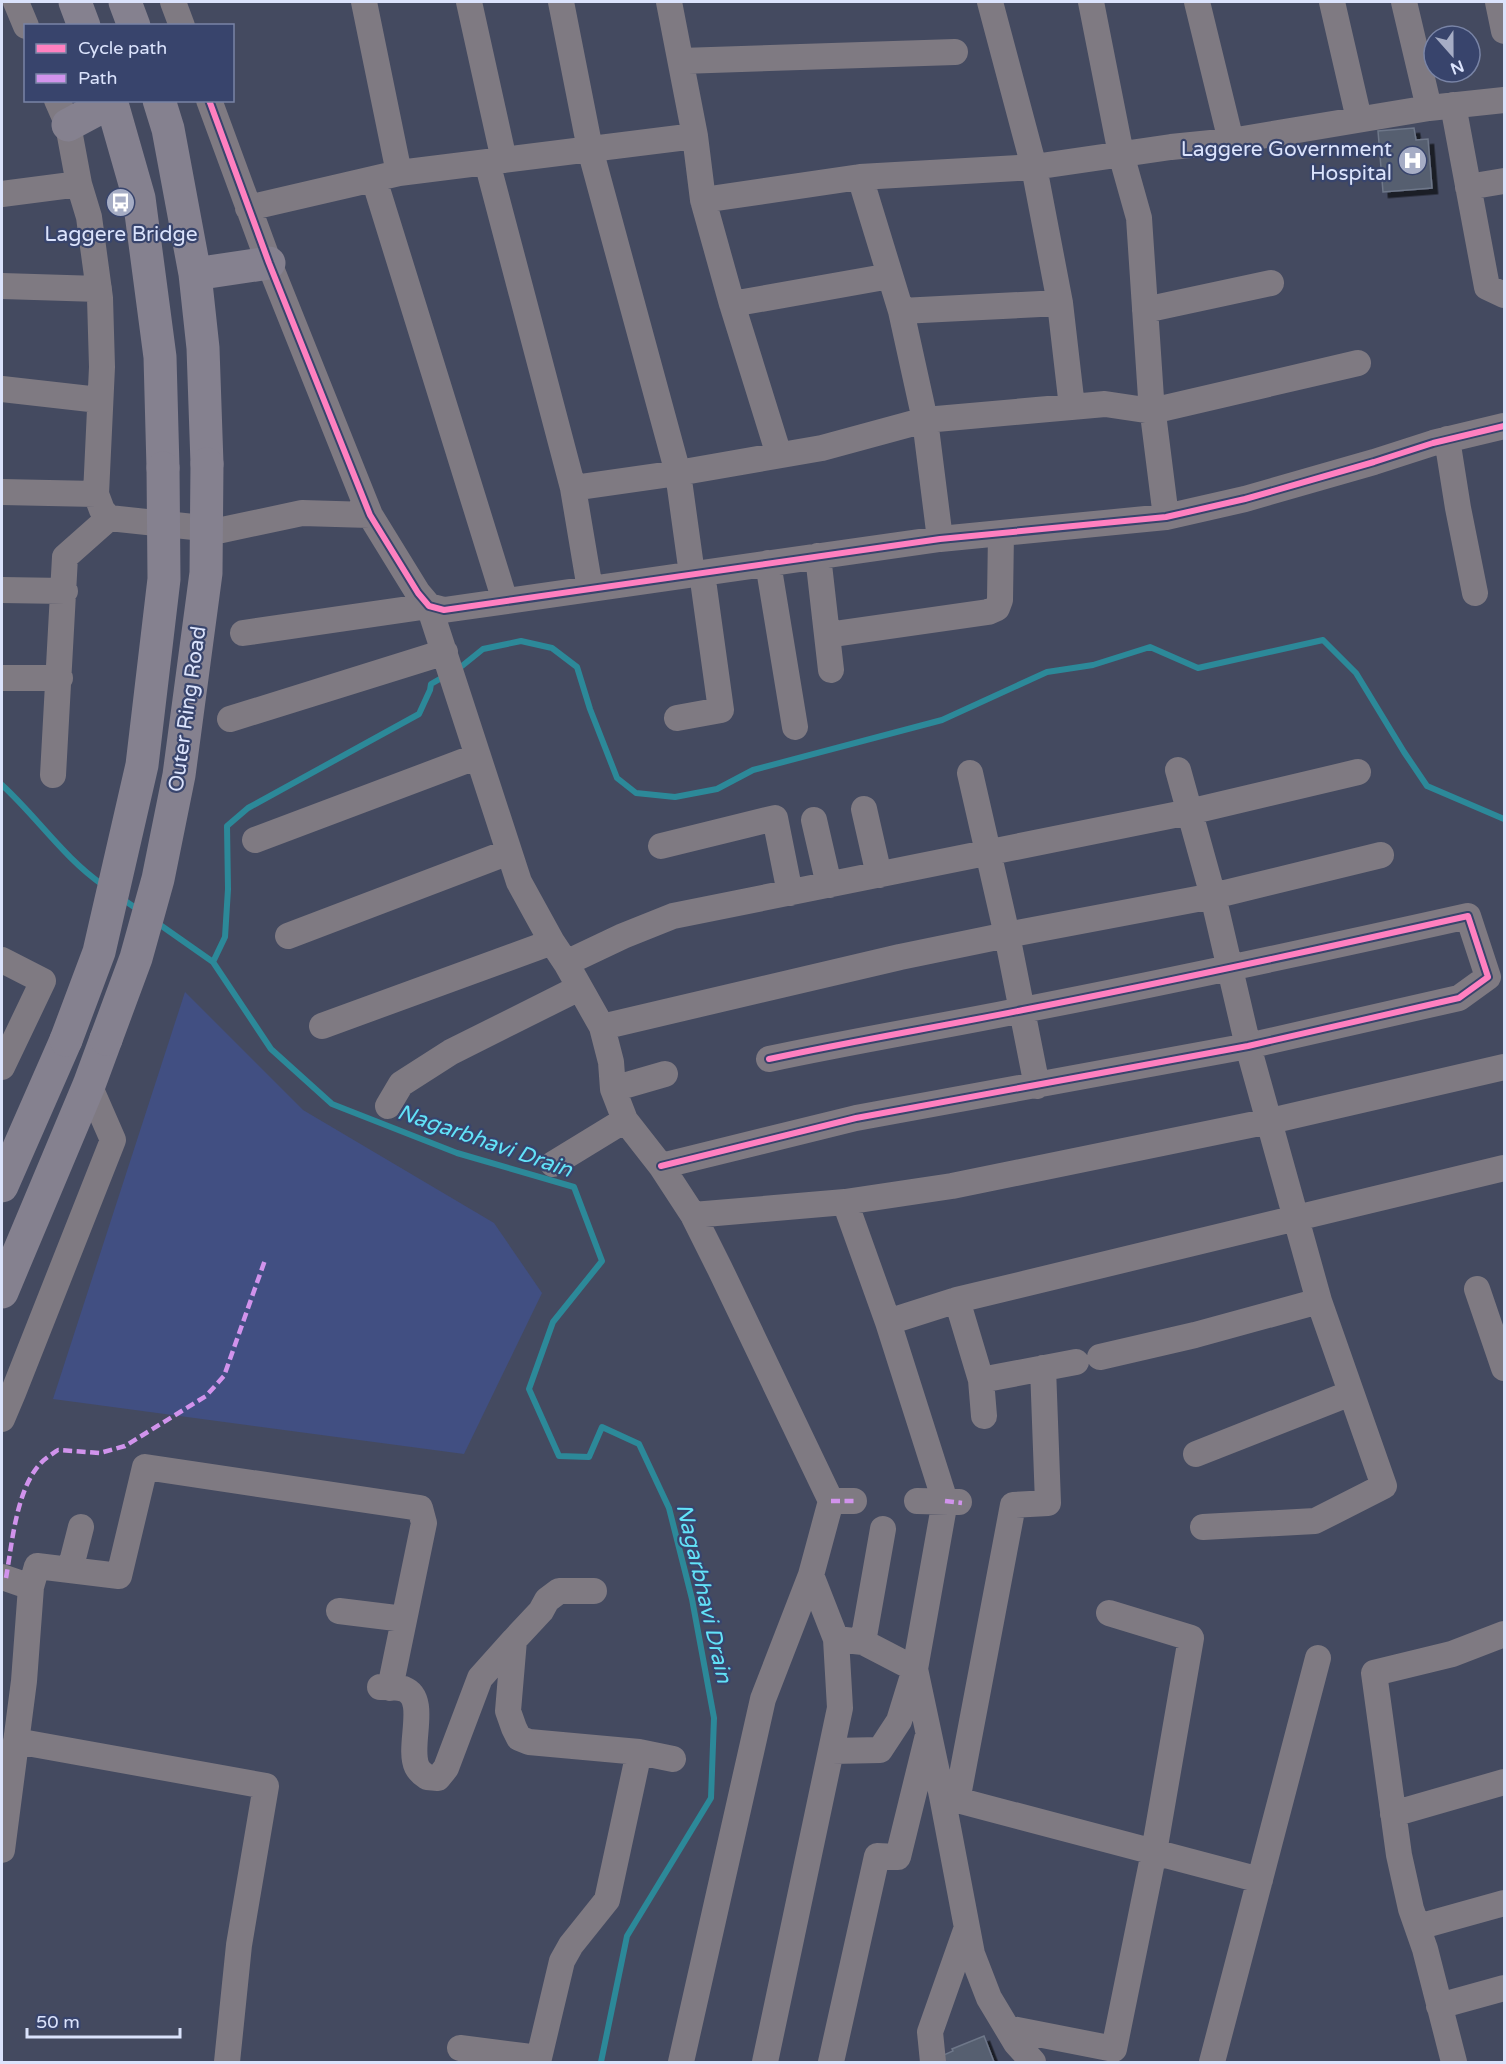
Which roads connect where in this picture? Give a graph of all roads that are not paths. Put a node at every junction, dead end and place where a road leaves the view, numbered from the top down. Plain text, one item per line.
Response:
1 (16, 2) edge
2 (75, 2) edge
3 (126, 2) edge
4 (173, 2) edge
5 (364, 2) edge
6 (470, 2) edge
7 (561, 2) edge
8 (669, 2) edge
9 (990, 2) edge
10 (1091, 2) edge
11 (1197, 2) edge
12 (1332, 2) edge
13 (1404, 2) edge
14 (1498, 2) edge
15 (25, 24) edge
16 (83, 24) edge
17 (133, 24) edge
18 (181, 24) edge
19 (1504, 31) edge
20 (955, 52) dead end
21 (681, 61) junction
22 (1504, 100) edge
23 (107, 102) edge
24 (111, 102) edge
25 (160, 102) edge
26 (210, 102) edge
27 (1441, 106) junction
28 (62, 113) edge
29 (1359, 119) junction
30 (695, 136) junction
31 (1231, 141) junction
32 (590, 149) junction
33 (1121, 154) junction
34 (495, 161) junction
35 (1034, 166) junction
36 (399, 172) junction
37 (860, 177) junction
38 (374, 178) junction
39 (1504, 181) edge
40 (79, 184) junction
41 (1468, 187) junction
42 (2, 195) edge
43 (703, 200) junction
44 (248, 208) junction
45 (269, 263) junction
46 (195, 274) junction
47 (890, 276) junction
48 (1271, 283) dead end
49 (2, 286) edge
50 (99, 289) junction
51 (1504, 295) edge
52 (1060, 303) junction
53 (732, 304) junction
54 (1145, 310) junction
55 (901, 311) junction
56 (1358, 363) dead end
57 (2, 383) edge
58 (99, 399) junction
59 (1072, 407) junction
60 (1152, 411) junction
61 (925, 420) junction
62 (1504, 426) edge
63 (1447, 439) junction
64 (778, 455) junction
65 (678, 473) junction
66 (573, 488) junction
67 (2, 492) edge
68 (96, 494) junction
69 (370, 515) junction
70 (1166, 517) junction
71 (109, 518) junction
72 (1001, 533) junction
73 (940, 539) junction
74 (818, 556) junction
75 (768, 563) junction
76 (697, 573) junction
77 (590, 589) junction
78 (2, 590) edge
79 (65, 591) junction
80 (1475, 592) dead end
81 (505, 601) junction
82 (429, 606) junction
83 (243, 633) dead end
84 (826, 635) junction
85 (446, 654) junction
86 (831, 670) dead end
87 (2, 678) edge
88 (60, 678) junction
89 (677, 718) dead end
90 (230, 719) dead end
91 (795, 728) dead end
92 (478, 756) junction
93 (1178, 770) dead end
94 (1358, 772) dead end
95 (970, 773) dead end
96 (53, 775) dead end
97 (864, 809) dead end
98 (1189, 812) junction
99 (814, 820) dead end
100 (255, 840) dead end
101 (661, 846) dead end
102 (987, 851) junction
103 (508, 852) junction
104 (1381, 855) dead end
105 (879, 875) junction
106 (829, 885) junction
107 (790, 893) junction
108 (1213, 896) junction
109 (1007, 935) junction
110 (288, 936) dead end
111 (559, 952) junction
112 (2, 960) edge
113 (1230, 969) junction
114 (1496, 975) edge
115 (579, 988) junction
116 (1021, 1011) junction
117 (322, 1026) dead end
118 (602, 1027) junction
119 (1248, 1046) junction
120 (769, 1059) dead end
121 (2, 1067) edge
122 (1504, 1067) edge
123 (665, 1074) dead end
124 (89, 1085) junction
125 (1036, 1086) junction
126 (613, 1089) junction
127 (388, 1106) dead end
128 (625, 1120) junction
129 (1270, 1121) junction
130 (553, 1164) dead end
131 (661, 1166) junction
132 (1504, 1168) edge
133 (2, 1186) edge
134 (845, 1202) junction
135 (693, 1215) junction
136 (1296, 1218) junction
137 (1477, 1288) dead end
138 (2, 1292) edge
139 (957, 1300) junction
140 (1319, 1301) junction
141 (888, 1322) junction
142 (1043, 1368) junction
143 (1504, 1368) edge
144 (981, 1380) junction
145 (1351, 1393) junction
146 (984, 1416) dead end
147 (2, 1419) edge
148 (1196, 1454) dead end
149 (917, 1501) dead end
150 (953, 1502) junction
151 (81, 1527) dead end
152 (1203, 1527) dead end
153 (883, 1529) dead end
154 (70, 1570) junction
155 (811, 1575) junction
156 (2, 1577) edge
157 (31, 1587) junction
158 (594, 1591) dead end
159 (339, 1611) dead end
160 (1109, 1613) dead end
161 (404, 1620) junction
162 (1504, 1634) edge
163 (836, 1639) junction
164 (514, 1640) junction
165 (863, 1642) junction
166 (1318, 1658) dead end
167 (915, 1669) junction
168 (928, 1733) junction
169 (16, 1742) junction
170 (832, 1751) junction
171 (639, 1752) junction
172 (673, 1759) dead end
173 (1504, 1782) edge
174 (949, 1798) junction
175 (1393, 1814) junction
176 (2, 1850) edge
177 (1154, 1852) junction
178 (1260, 1880) junction
179 (1504, 1903) edge
180 (967, 1927) junction
181 (1418, 1928) junction
182 (1504, 1988) edge
183 (1439, 2006) junction
184 (1007, 2028) junction
185 (460, 2048) dead end
186 (538, 2060) edge
187 (227, 2062) edge
188 (681, 2062) edge
189 (765, 2062) edge
190 (831, 2062) edge
191 (933, 2062) edge
192 (1033, 2062) edge
193 (1212, 2062) edge
194 (1454, 2062) edge

1 - 15 street
2 - 16 highway
3 - 17 highway
4 - 18 street
5 - 36 street
6 - 34 street
7 - 32 street
8 - 21 street
9 - 35 street
10 - 33 street
11 - 31 street
12 - 29 street
13 - 27 street
14 - 19 street
20 - 21 street
21 - 30 street
22 - 27 street
23 - 28 highway
24 - 133 highway, Outer Ring Road, bridge
25 - 46 highway, Outer Ring Road
26 - 44 street
27 - 29 street
27 - 41 street
28 - 40 street
29 - 31 street
30 - 32 street
30 - 43 street
31 - 33 street
32 - 34 street
32 - 65 street
33 - 35 street
33 - 54 street
34 - 36 street
34 - 66 street
35 - 37 street
35 - 52 street
36 - 38 street
37 - 43 street
37 - 47 street
38 - 44 street
38 - 81 street
39 - 41 street
40 - 42 street
40 - 50 street
41 - 51 street
43 - 53 street
44 - 45 street
45 - 46 highway
45 - 69 street
46 - 124 highway, Outer Ring Road, bridge
47 - 53 street
47 - 55 street
48 - 54 street
49 - 50 street
50 - 58 street
52 - 55 street
52 - 59 street
53 - 64 street
54 - 60 street
55 - 61 street
56 - 60 street
57 - 58 street
58 - 68 street
59 - 60 street
59 - 61 street
60 - 70 street
61 - 64 street
61 - 73 street
62 - 63 street
63 - 70 street
63 - 80 street
64 - 65 street
65 - 66 street
65 - 76 street
66 - 77 street
67 - 68 street
68 - 71 street
69 - 71 street
69 - 82 street
70 - 72 street
71 - 79 street
72 - 73 street
72 - 84 street
73 - 74 street
74 - 75 street
74 - 84 street
75 - 76 street
75 - 91 street
76 - 77 street
76 - 89 street
77 - 81 street
78 - 79 street
79 - 88 street
81 - 82 street
82 - 83 street
82 - 85 street
84 - 86 street
85 - 90 street
85 - 92 street
87 - 88 street
88 - 96 street
92 - 100 street
92 - 103 street
93 - 98 street
94 - 98 street
95 - 102 street
97 - 105 street
98 - 102 street
98 - 108 street
99 - 106 street
101 - 107 street
102 - 105 street
102 - 109 street
103 - 110 street
103 - 111 street
104 - 108 street
105 - 106 street
106 - 107 street
107 - 111 street
108 - 109 street
108 - 113 street
109 - 116 street
109 - 118 street
111 - 115 street
111 - 117 street
112 - 121 street
113 - 114 street
113 - 116 street
113 - 119 street
114 - 119 street
115 - 118 street
115 - 127 street
116 - 120 street
116 - 125 street
118 - 126 street
119 - 125 street
119 - 129 street
122 - 129 street
123 - 126 street
124 - 138 highway, Outer Ring Road
124 - 147 street
125 - 131 street
126 - 128 street
128 - 130 street
128 - 131 street
129 - 134 street
129 - 136 street
131 - 135 street
132 - 136 street
134 - 135 street
134 - 141 street
135 - 155 street
136 - 139 street
136 - 140 street
137 - 143 street
139 - 141 street
139 - 144 street
140 - 142 street
140 - 145 street
141 - 150 street
142 - 144 street
142 - 174 street
144 - 146 street
145 - 148 street
145 - 152 street
149 - 150 street
150 - 167 street
151 - 154 street
153 - 165 street
154 - 157 street
154 - 161 street
155 - 163 street
155 - 188 street
156 - 157 street
157 - 169 street
158 - 164 street
159 - 161 street
160 - 177 street
161 - 164 street
162 - 175 street
163 - 165 street
163 - 170 street
164 - 171 street
165 - 167 street
166 - 178 street
167 - 168 street
167 - 170 street
168 - 174 street
168 - 190 street
169 - 176 street
169 - 187 street
170 - 189 street
171 - 172 street
171 - 186 street
173 - 175 street
174 - 177 street
174 - 180 street
175 - 181 street
177 - 178 street
177 - 184 street
178 - 193 street
179 - 181 street
180 - 184 street
180 - 191 street
181 - 183 street
182 - 183 street
183 - 194 street
184 - 192 street
185 - 186 street

